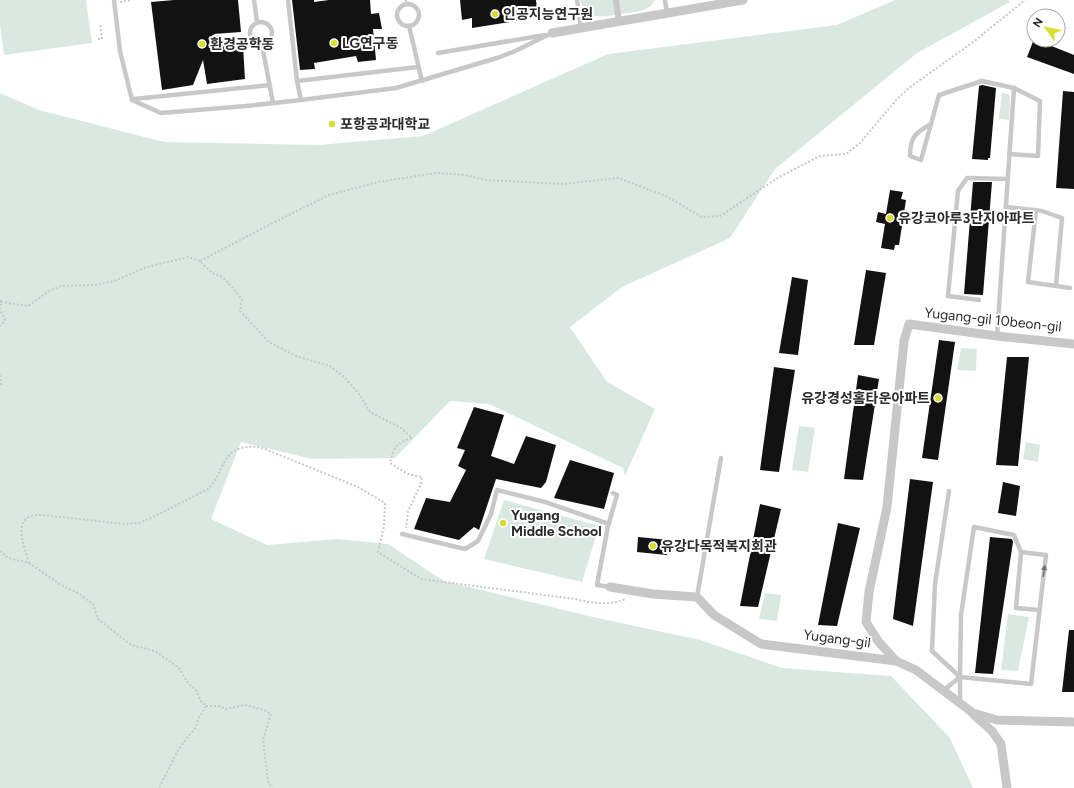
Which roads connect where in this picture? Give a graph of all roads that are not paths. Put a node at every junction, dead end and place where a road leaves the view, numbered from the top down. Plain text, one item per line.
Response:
1 (254, 0) edge
2 (288, 0) edge
3 (577, 0) edge
4 (616, 0) edge
5 (665, 0) edge
6 (743, 0) edge
7 (114, 1) edge
8 (407, 2) edge
9 (667, 14) junction
10 (257, 22) junction
11 (619, 22) junction
12 (409, 26) junction
13 (581, 28) junction
14 (552, 33) junction
15 (262, 44) junction
16 (438, 53) dead end
17 (418, 68) junction
18 (297, 81) junction
19 (422, 81) junction
20 (270, 85) junction
21 (1014, 88) junction
22 (132, 100) junction
23 (301, 100) junction
24 (273, 103) junction
25 (931, 124) junction
26 (1009, 154) junction
27 (1008, 179) junction
28 (1006, 206) junction
29 (1036, 210) junction
30 (1056, 285) junction
31 (1070, 288) dead end
32 (979, 300) dead end
33 (997, 336) junction
34 (1074, 344) edge
35 (721, 458) dead end
36 (949, 491) dead end
37 (613, 493) dead end
38 (609, 524) junction
39 (404, 534) road end
40 (1021, 552) junction
41 (610, 587) joint
42 (697, 597) junction
43 (1039, 610) junction
44 (896, 661) junction
45 (960, 677) junction
46 (944, 690) junction
47 (960, 703) junction
48 (973, 713) junction
49 (1074, 722) edge
50 (1007, 788) edge

1 - 10 lane
2 - 18 lane
3 - 13 lane
4 - 11 street
5 - 9 lane
6 - 9 street
7 - 22 lane
8 - 12 lane
8 - 12 lane
9 - 11 street
10 - 15 lane
10 - 15 lane
11 - 13 street
12 - 17 lane
13 - 14 street
14 - 16 lane
14 - 19 lane
15 - 20 lane
17 - 18 lane
17 - 19 lane
18 - 23 lane
19 - 23 lane
20 - 22 lane
20 - 24 lane
21 - 25 lane
21 - 26 lane
21 - 26 lane
22 - 24 lane
23 - 24 lane
25 - 25 lane
26 - 27 lane
27 - 28 lane
27 - 32 lane
28 - 29 lane
28 - 33 lane
29 - 30 lane
29 - 30 lane
30 - 31 lane
33 - 34 street, Yugang-gil 10beon-gil
33 - 44 street, Yugang-gil 10beon-gil
35 - 42 lane
36 - 45 lane
37 - 38 lane
38 - 39 lane
38 - 41 lane
40 - 43 lane
43 -> 40 lane
40 - 45 lane
41 - 42 street
42 - 44 street, Yugang-gil
43 - 45 lane
44 - 46 street, Yugang-gil
45 - 46 lane
45 - 47 lane
46 - 47 street, Yugang-gil
47 - 48 street, Yugang-gil
48 - 49 street, Yugang-gil
48 - 50 street

